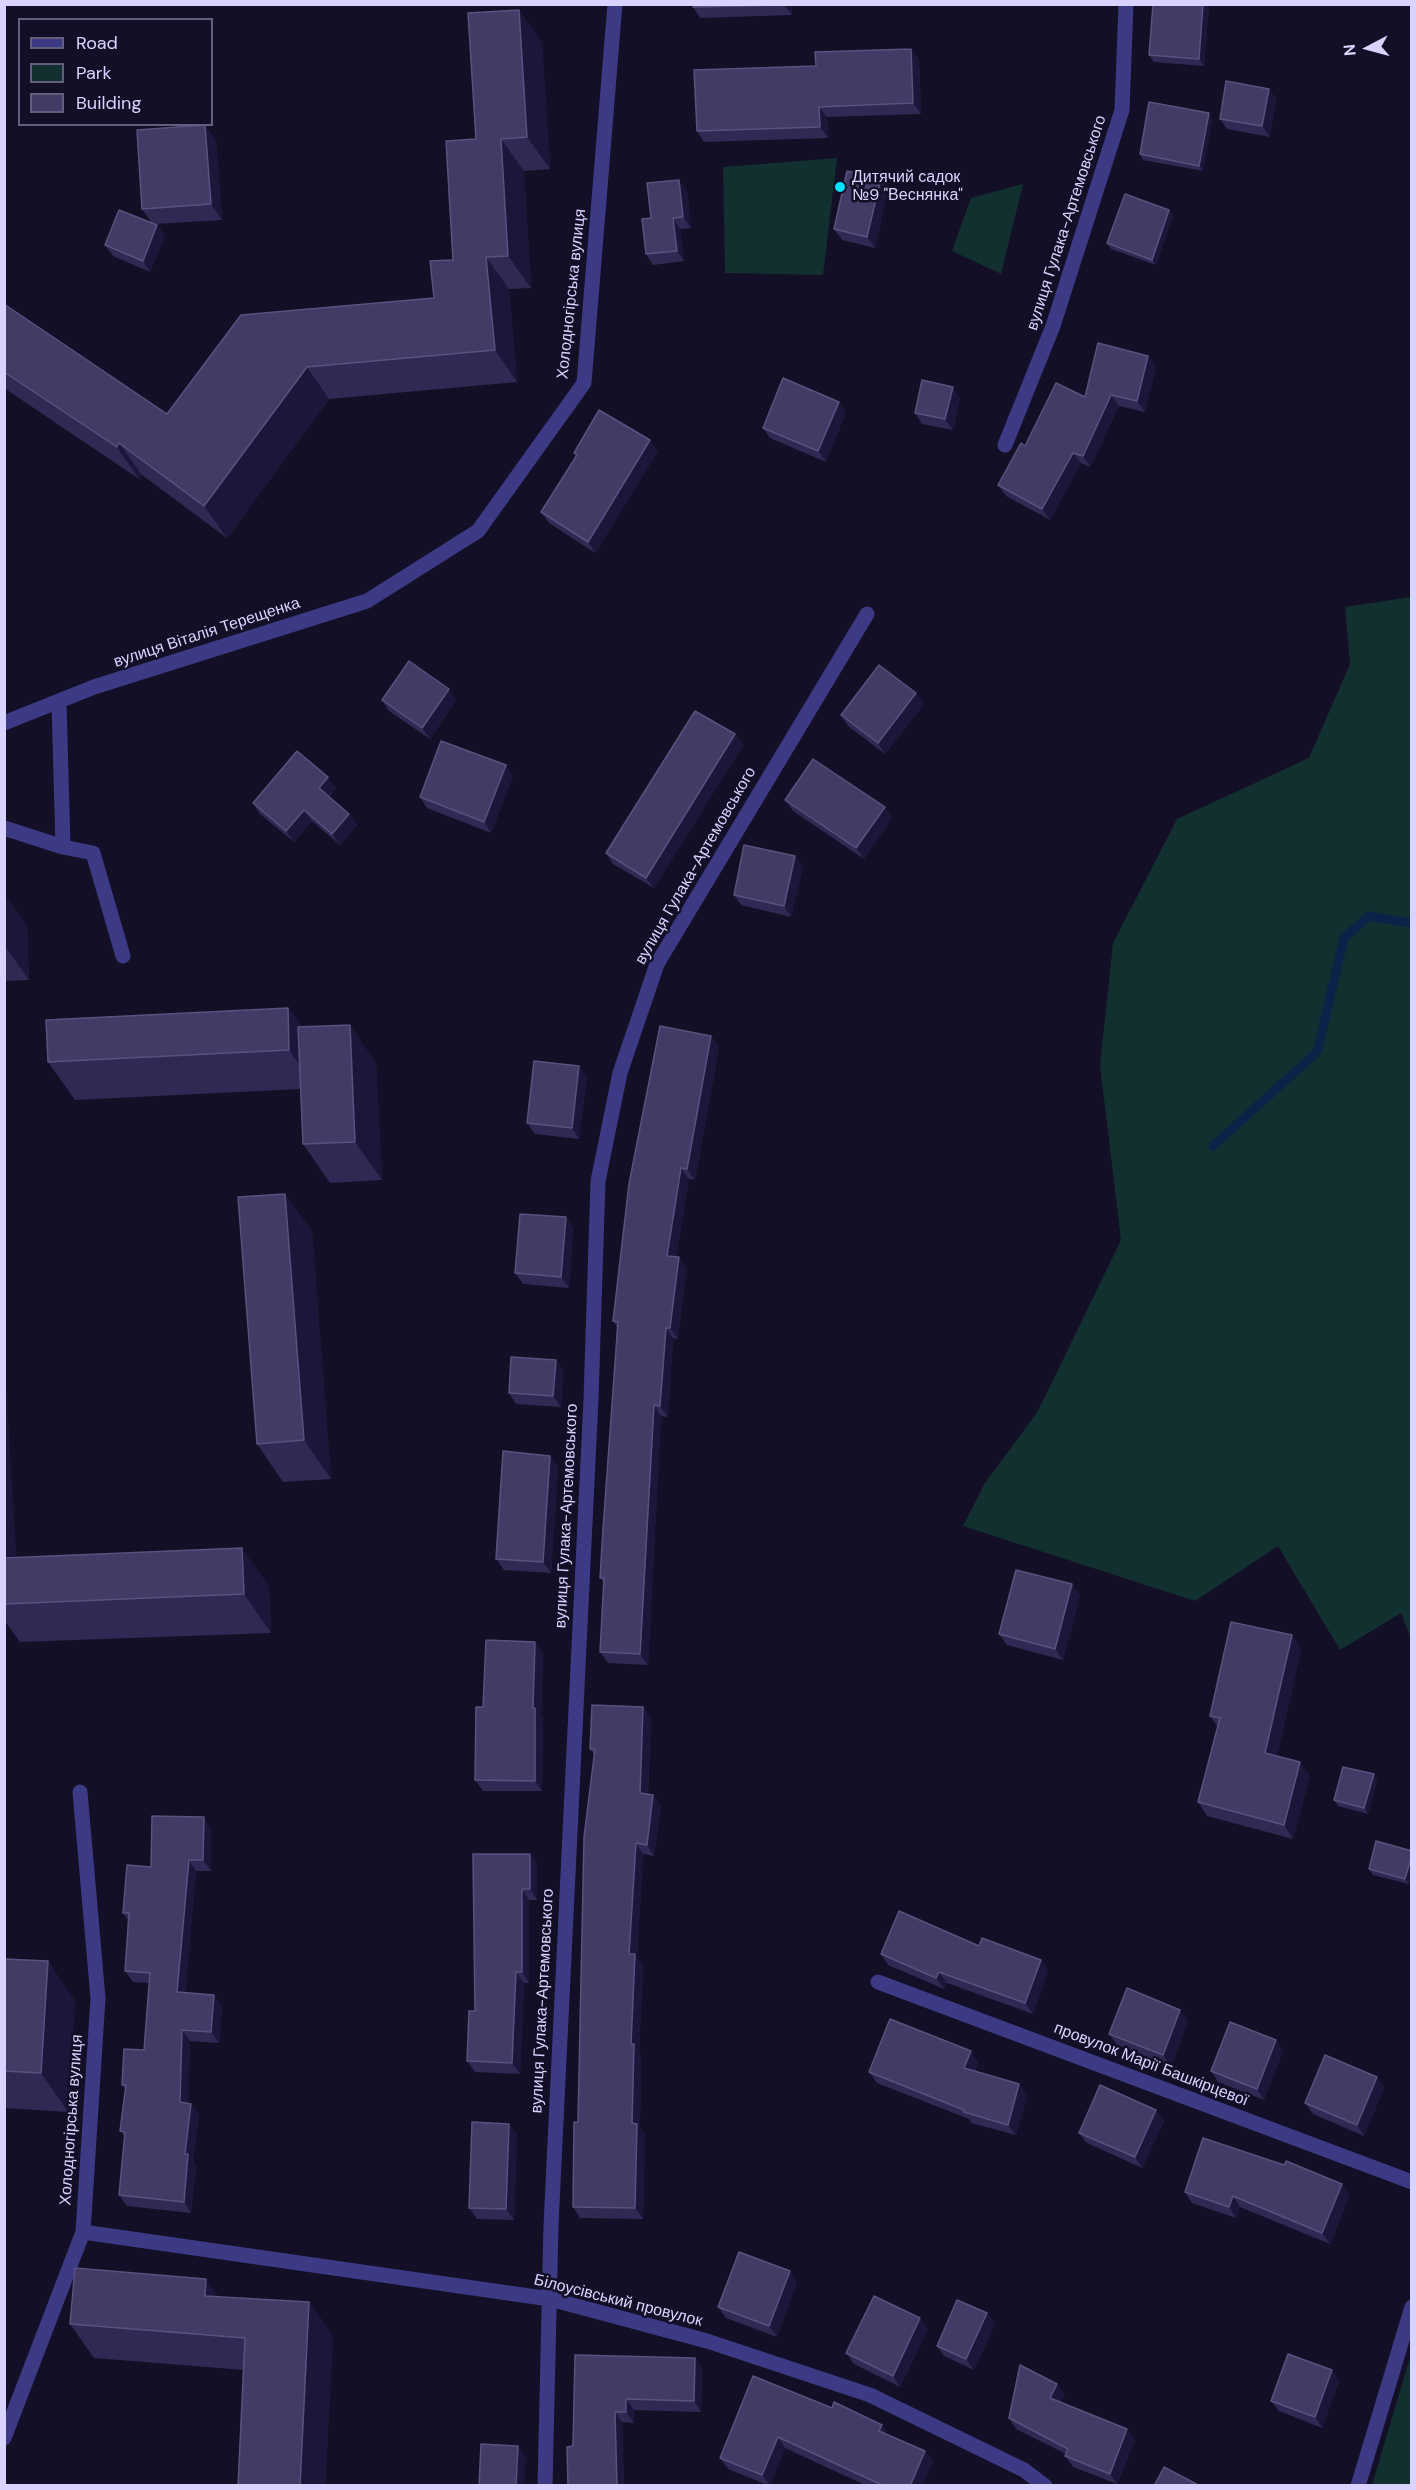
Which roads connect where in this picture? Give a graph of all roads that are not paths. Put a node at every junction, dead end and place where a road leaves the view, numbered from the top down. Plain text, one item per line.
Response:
1 (615, 4) edge
2 (1126, 4) edge
3 (1005, 445) dead end
4 (367, 601) joint
5 (867, 614) dead end
6 (59, 703) junction
7 (4, 723) edge
8 (4, 828) edge
9 (63, 847) junction
10 (123, 956) dead end
11 (80, 1792) dead end
12 (878, 1982) dead end
13 (1412, 2181) edge
14 (83, 2232) junction
15 (550, 2300) junction
16 (1412, 2307) edge
17 (4, 2438) edge
18 (545, 2486) edge
19 (1045, 2486) edge
20 (1358, 2486) edge

1 - 4 street, Холодногірська вулиця
2 - 3 street, вулиця Гулака-Артемовського
4 - 6 street, вулиця Віталія Терещенка
5 - 15 street, вулиця Гулака-Артемовського
6 - 7 street, вулиця Віталія Терещенка
6 - 9 street
8 - 9 street
9 - 10 street
11 - 14 street, Холодногірська вулиця
12 - 13 street, провулок Марії Башкірцевої
14 - 15 street, Білоусівський провулок
14 - 17 street, Холодногірська вулиця
15 - 18 street, вулиця Гулака-Артемовського
15 - 19 street, Білоусівський провулок
16 - 20 street

